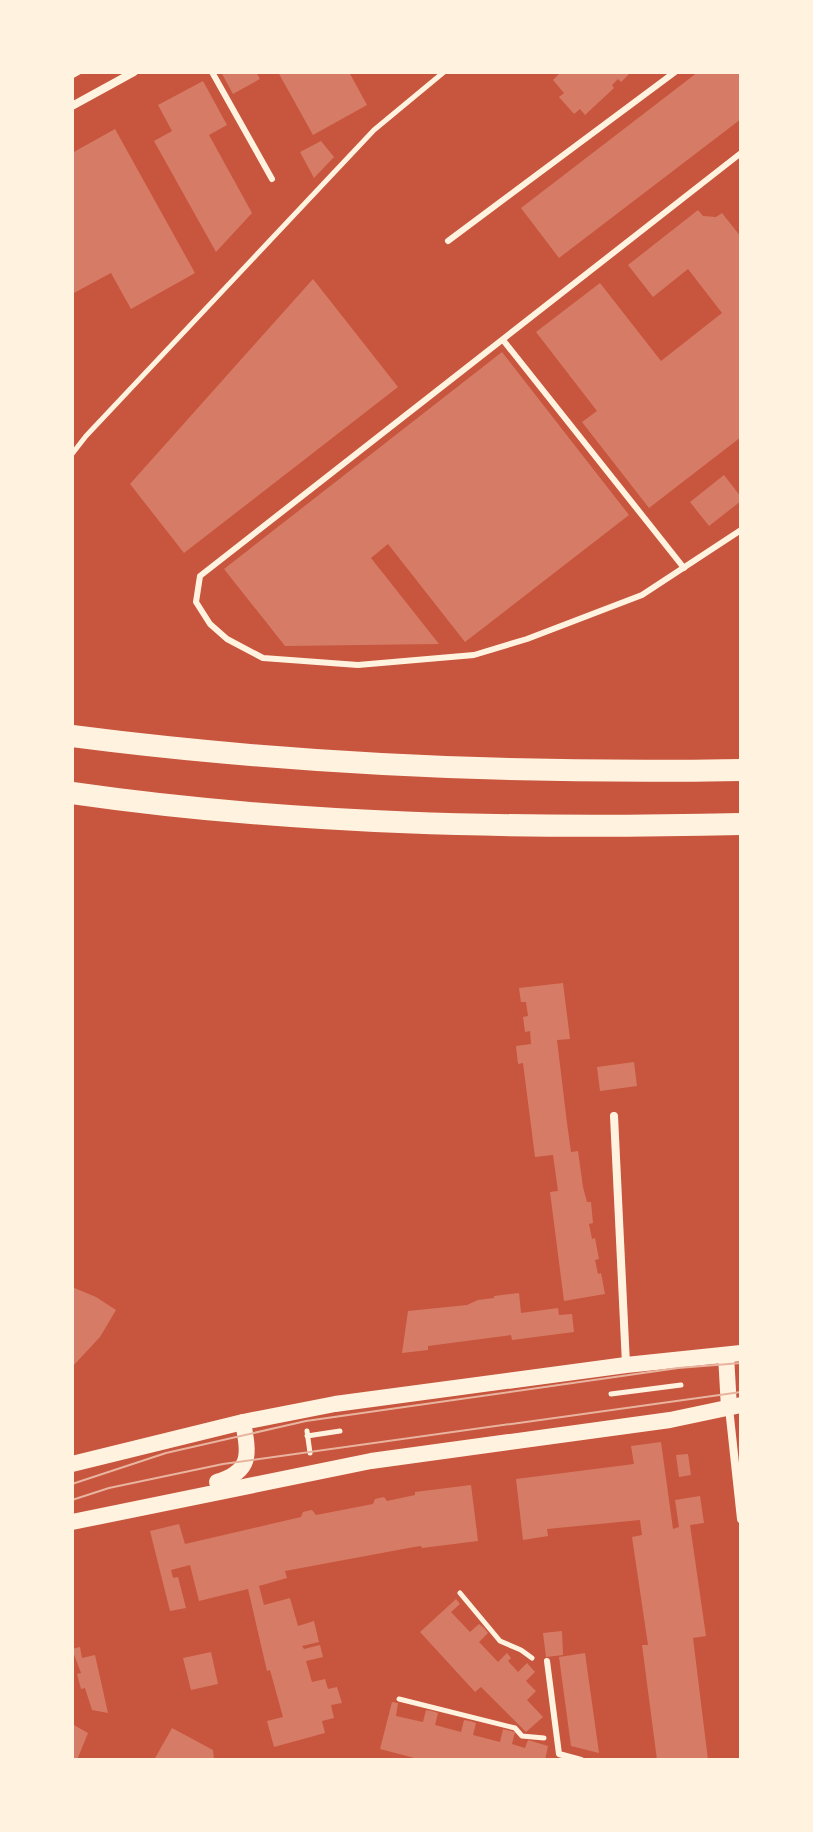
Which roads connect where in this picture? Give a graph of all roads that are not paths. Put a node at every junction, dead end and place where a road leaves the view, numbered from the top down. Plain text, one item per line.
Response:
1 (134, 72) edge
2 (212, 72) edge
3 (675, 72) edge
4 (72, 106) edge
5 (741, 153) edge
6 (272, 179) dead end
7 (448, 241) dead end
8 (503, 340) junction
9 (741, 530) edge
10 (684, 568) junction
11 (72, 736) edge
12 (741, 770) edge
13 (72, 793) edge
14 (741, 824) edge
15 (614, 1116) dead end
16 (733, 1354) edge
17 (626, 1365) junction
18 (735, 1406) edge
19 (243, 1422) junction
20 (72, 1464) edge
21 (180, 1499) junction
22 (741, 1519) edge
23 (72, 1522) edge
24 (547, 1661) dead end
25 (581, 1760) edge

1 - 4 street
2 - 6 lane
3 - 7 lane
5 - 8 lane
8 - 10 lane
8 - 10 lane
9 - 10 lane
11 - 12 highway
13 - 14 highway
15 - 17 street
16 - 17 main road
16 - 18 main road
17 - 19 main road
18 - 21 main road
18 - 22 street
19 - 20 main road
19 - 21 main road
21 - 23 main road
24 - 25 lane

